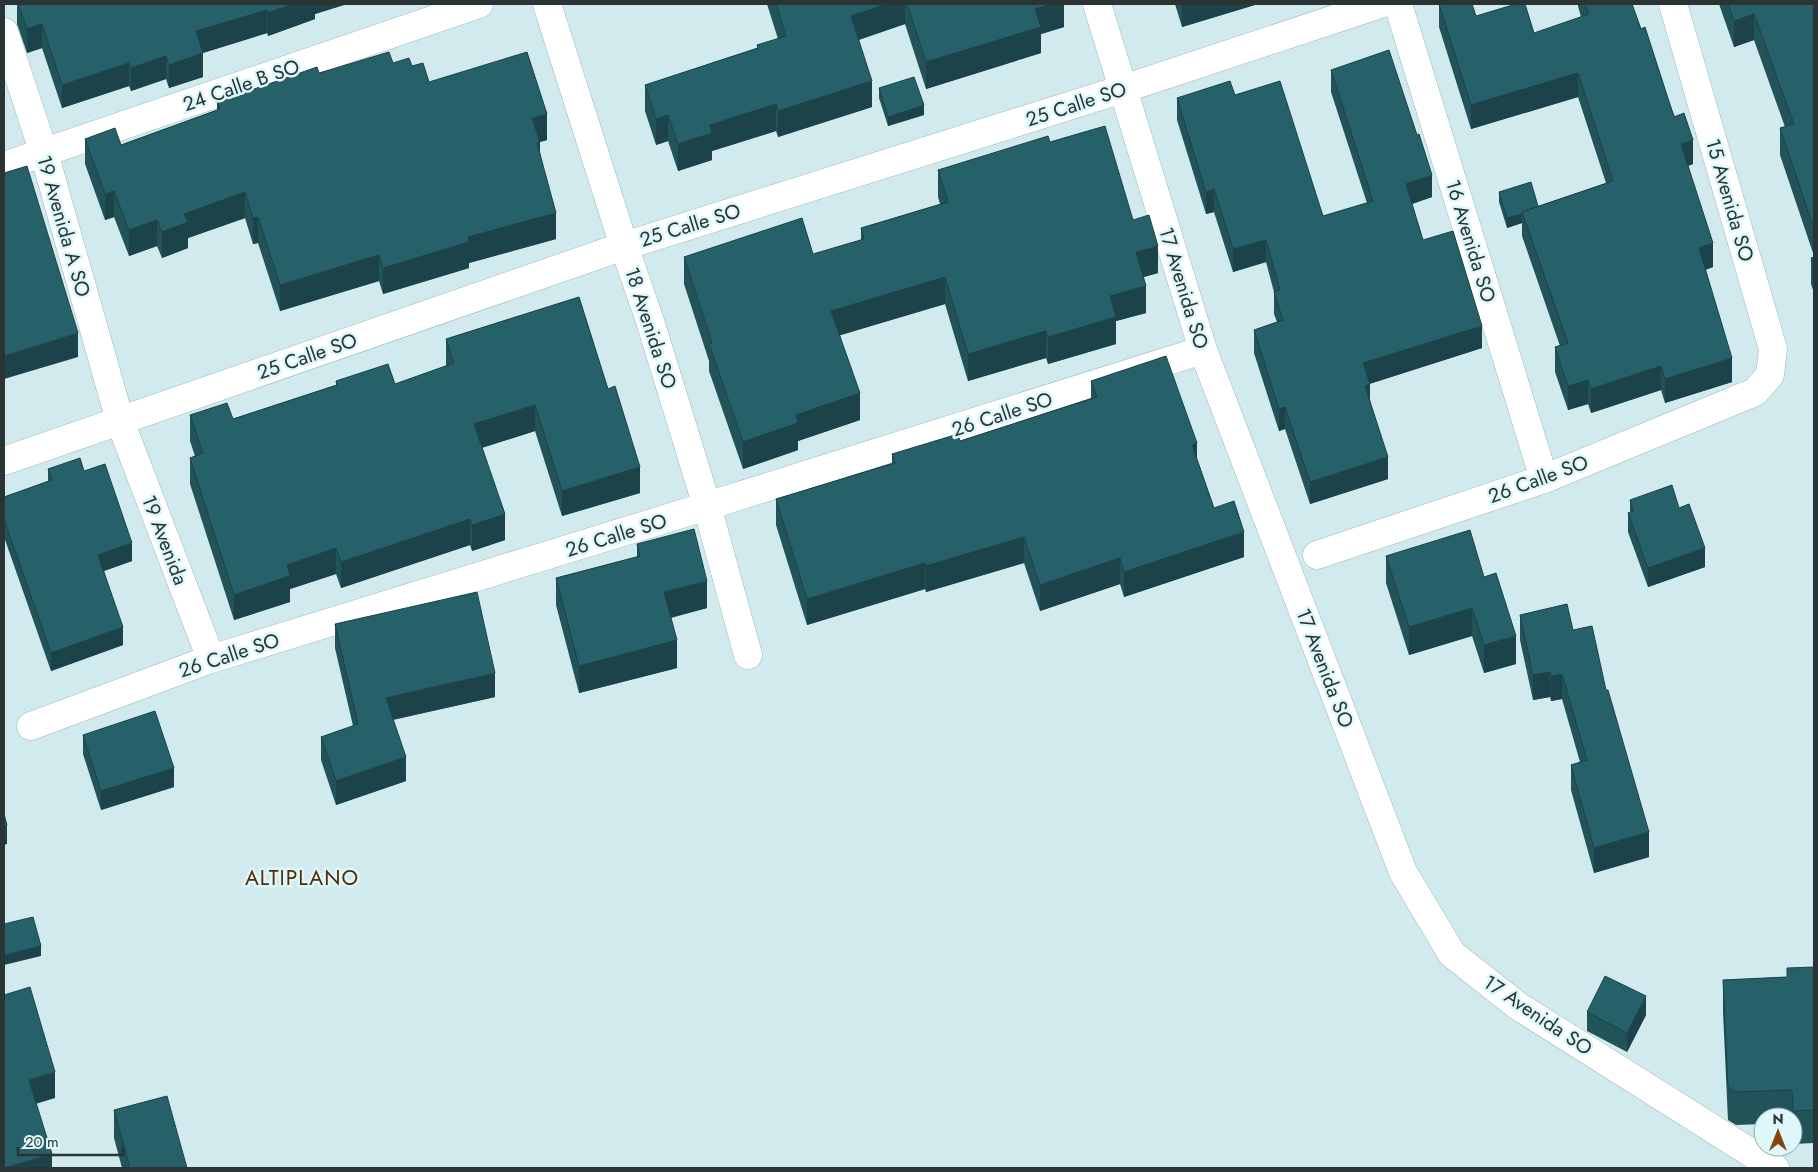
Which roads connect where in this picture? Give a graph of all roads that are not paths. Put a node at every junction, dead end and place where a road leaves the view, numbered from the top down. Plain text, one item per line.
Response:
1 (479, 4) edge
2 (547, 4) edge
3 (1097, 4) edge
4 (1380, 4) edge
5 (1398, 4) edge
6 (1673, 4) edge
7 (4, 32) edge
8 (1123, 89) junction
9 (44, 153) junction
10 (4, 166) edge
11 (624, 246) junction
12 (1203, 350) junction
13 (1755, 392) joint
14 (120, 421) junction
15 (4, 461) edge
16 (1544, 479) junction
17 (707, 506) junction
18 (1317, 554) dead end
19 (748, 655) dead end
20 (211, 659) junction
21 (31, 726) dead end
22 (1775, 1168) edge

1 - 9 street, 24 Calle B SO
2 - 11 street, 18 Avenida SO
3 - 8 street, 17 Avenida SO
4 - 8 street, 25 Calle SO
5 - 16 street, 16 Avenida SO
6 - 13 street, 15 Avenida SO
7 - 9 street, 19 Avenida A SO
8 - 11 street, 25 Calle SO
8 - 12 street, 17 Avenida SO
9 - 10 street, 24 Calle B SO
9 - 14 street, 19 Avenida A SO
11 - 14 street, 25 Calle SO
11 - 17 street, 18 Avenida SO
12 - 17 street, 26 Calle SO
12 - 22 street, 17 Avenida SO
13 - 16 street, 26 Calle SO
14 - 15 street, 25 Calle SO
14 - 20 street, 19 Avenida
16 - 18 street, 26 Calle SO
17 - 19 street, 18 Avenida SO
17 - 20 street, 26 Calle SO
20 - 21 street, 26 Calle SO

